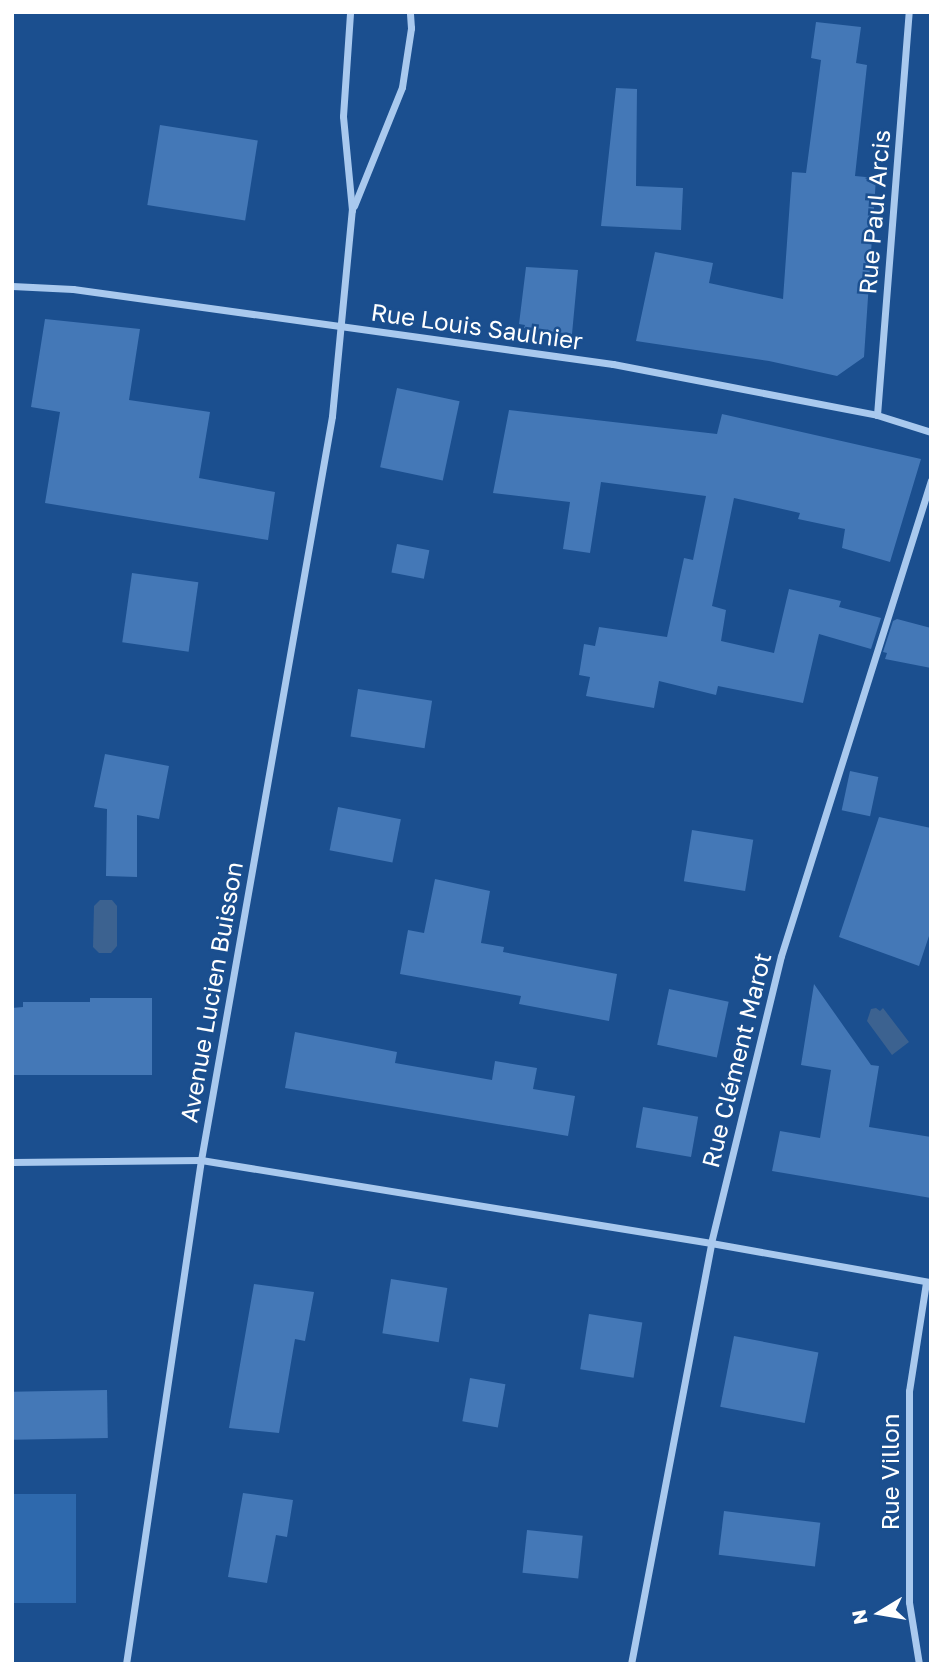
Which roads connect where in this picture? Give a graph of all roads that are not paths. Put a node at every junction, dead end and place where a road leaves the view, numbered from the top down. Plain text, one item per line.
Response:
1 (350, 12) edge
2 (410, 12) edge
3 (909, 12) edge
4 (352, 210) junction
5 (12, 286) edge
6 (341, 327) junction
7 (877, 415) junction
8 (931, 432) edge
9 (931, 480) edge
10 (201, 1160) junction
11 (12, 1162) edge
12 (711, 1243) junction
13 (929, 1282) edge
14 (126, 1664) edge
15 (631, 1664) edge
16 (919, 1664) edge

1 - 4 street
2 - 4 street
3 - 7 street, Rue Paul Arcis
4 - 6 street, Avenue Lucien Buisson
5 - 6 street, Rue Louis Saulnier
6 - 7 street, Rue Louis Saulnier
6 - 10 street, Avenue Lucien Buisson
7 - 8 street, Rue Louis Saulnier
9 - 12 street, Rue Clément Marot
10 - 11 street
10 - 12 street
10 - 14 street, Avenue Lucien Buisson
12 - 13 street
12 - 15 street, Rue Clément Marot
13 - 16 street, Rue Villon

